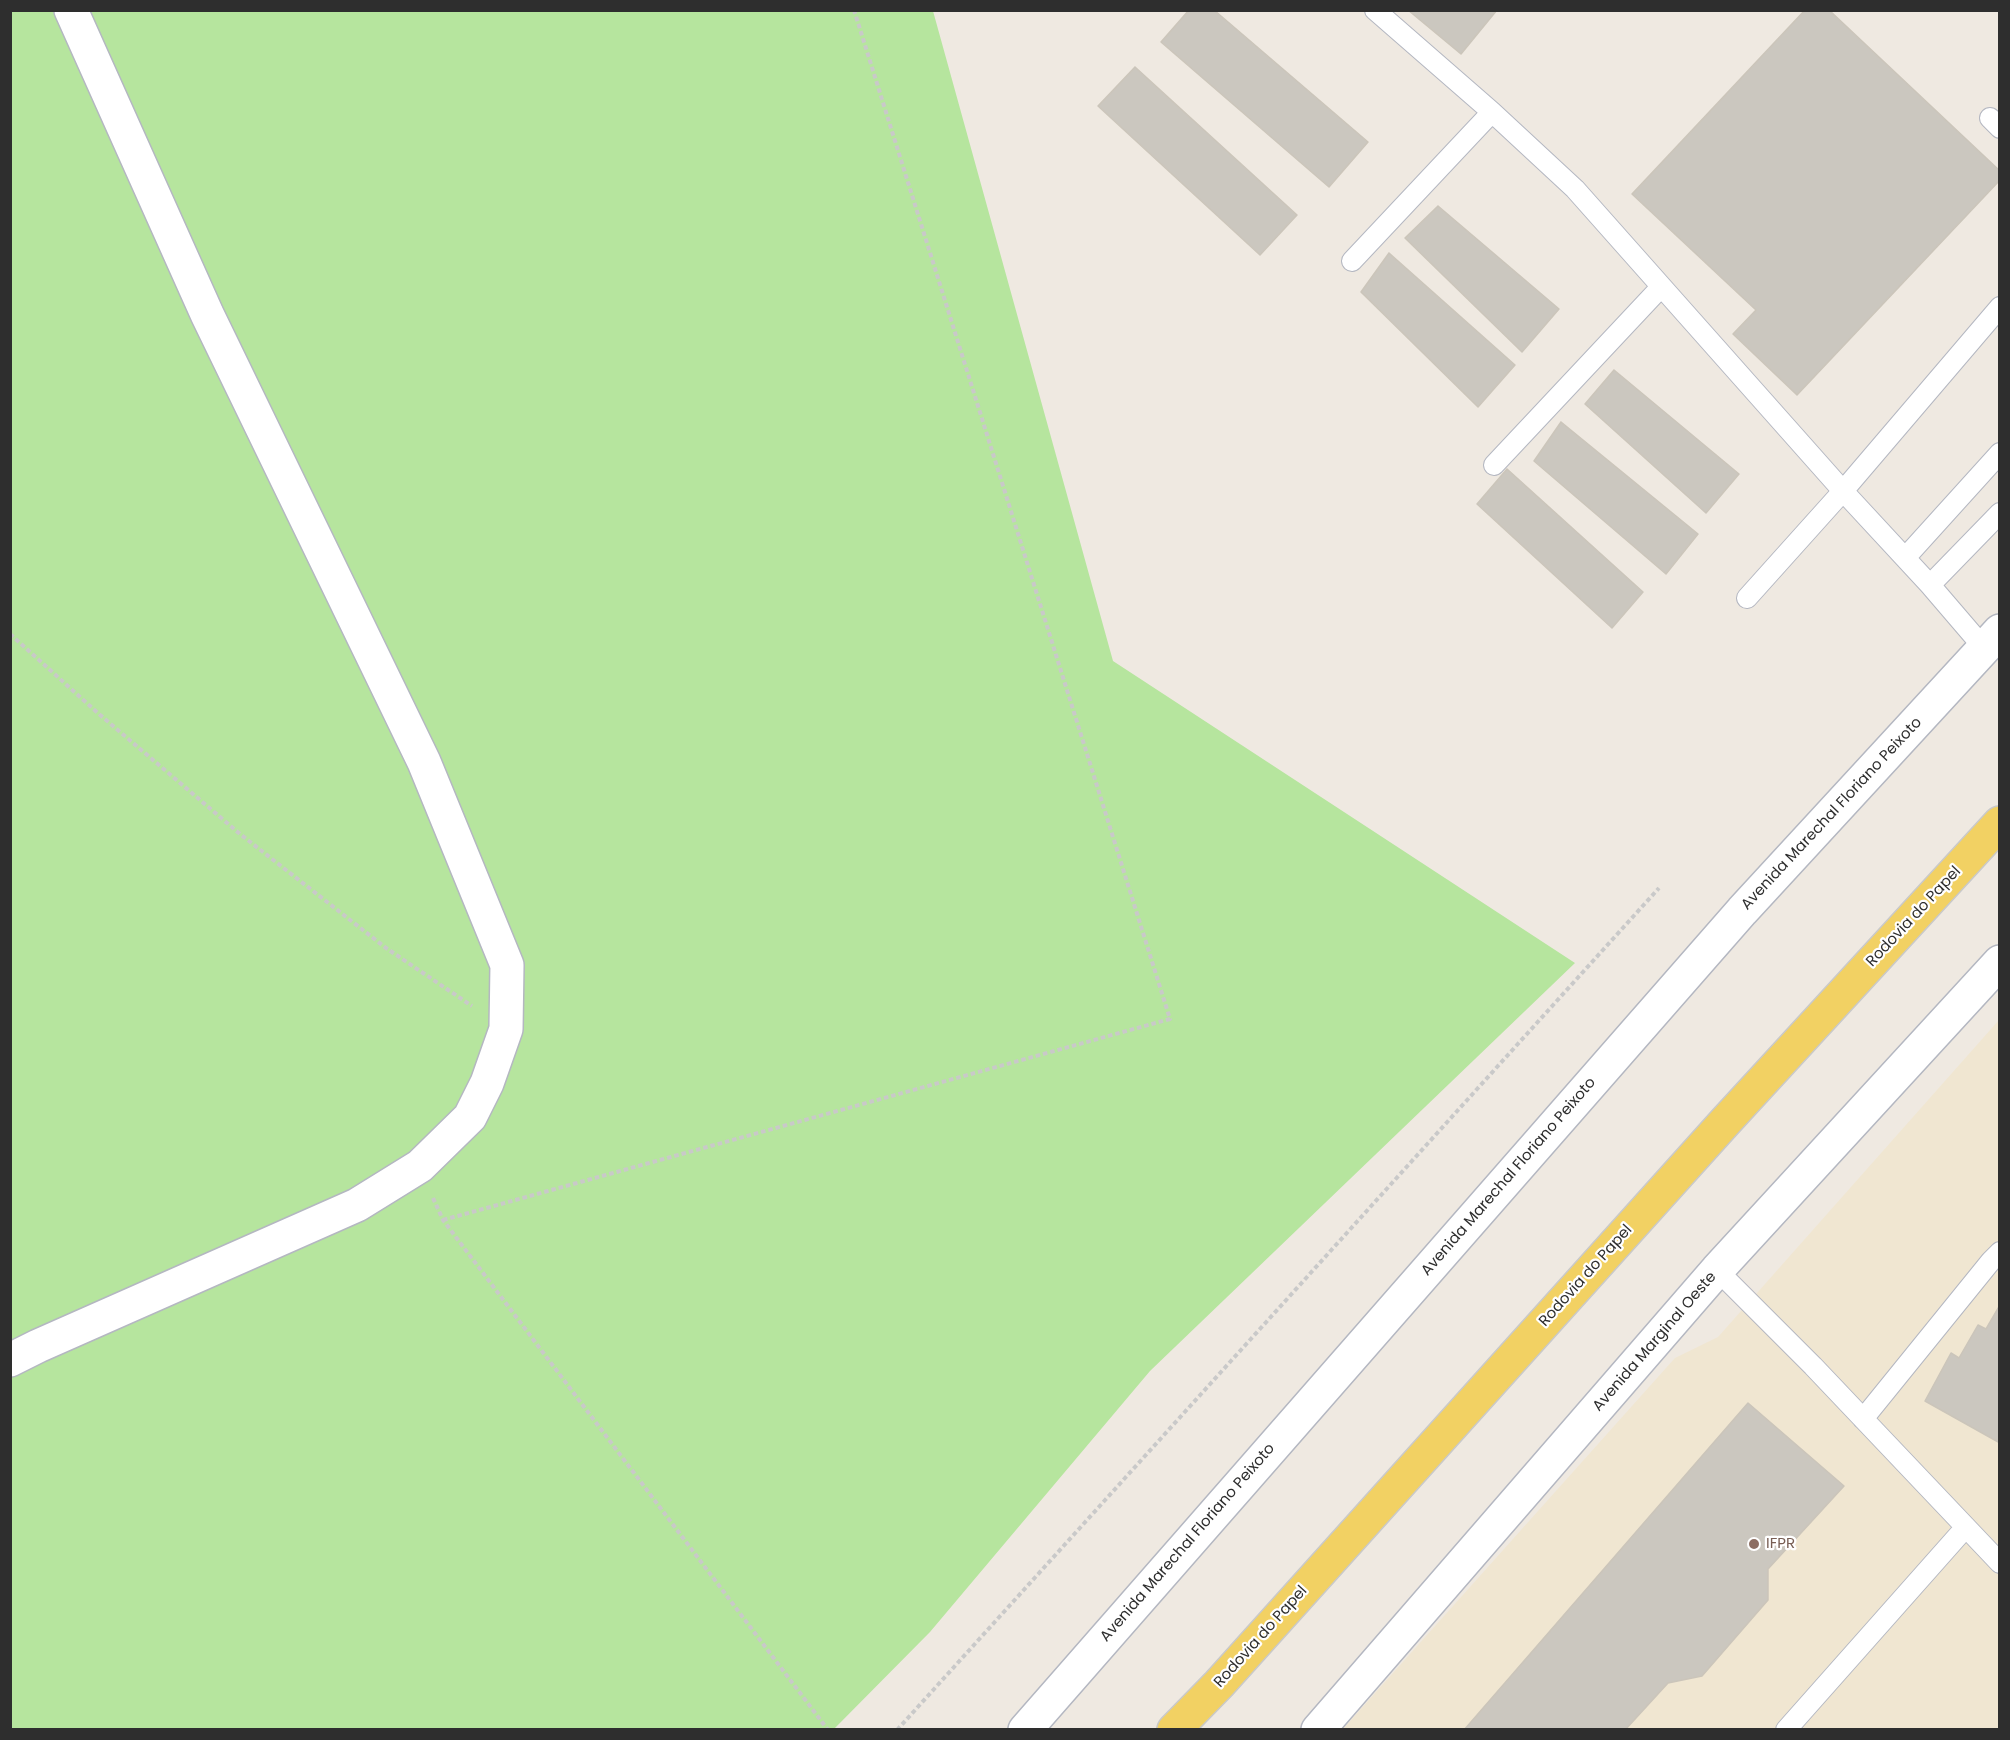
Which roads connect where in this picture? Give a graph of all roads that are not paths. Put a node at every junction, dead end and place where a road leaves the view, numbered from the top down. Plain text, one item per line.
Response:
1 (72, 10) edge
2 (1375, 10) edge
3 (1492, 112) junction
4 (1352, 261) dead end
5 (1661, 286) junction
6 (2000, 307) edge
7 (2000, 453) edge
8 (1494, 465) dead end
9 (1844, 491) junction
10 (2000, 513) edge
11 (1905, 558) junction
12 (1930, 585) junction
13 (1747, 598) dead end
14 (1992, 640) edge
15 (2000, 823) edge
16 (2000, 962) edge
17 (2000, 1252) edge
18 (1717, 1270) junction
19 (10, 1360) edge
20 (1863, 1419) junction
21 (1965, 1528) junction
22 (2000, 1563) edge
23 (1025, 1730) edge
24 (1174, 1730) edge
25 (1318, 1730) edge
26 (1786, 1730) edge

1 - 19 main road
2 - 3 lane
3 - 4 lane
3 - 5 lane
5 - 8 lane
5 - 9 lane
6 - 9 lane
7 - 11 lane
9 - 11 lane
9 - 13 lane
10 - 12 lane
11 - 12 lane
12 - 14 lane
14 - 23 main road, Avenida Marechal Floriano Peixoto
15 - 24 main road, Rodovia do Papel
16 - 18 main road, Avenida Marginal Oeste
17 - 20 lane
18 - 20 lane
18 - 25 main road, Avenida Marginal Oeste
20 - 21 lane
21 - 22 lane
21 - 26 lane

